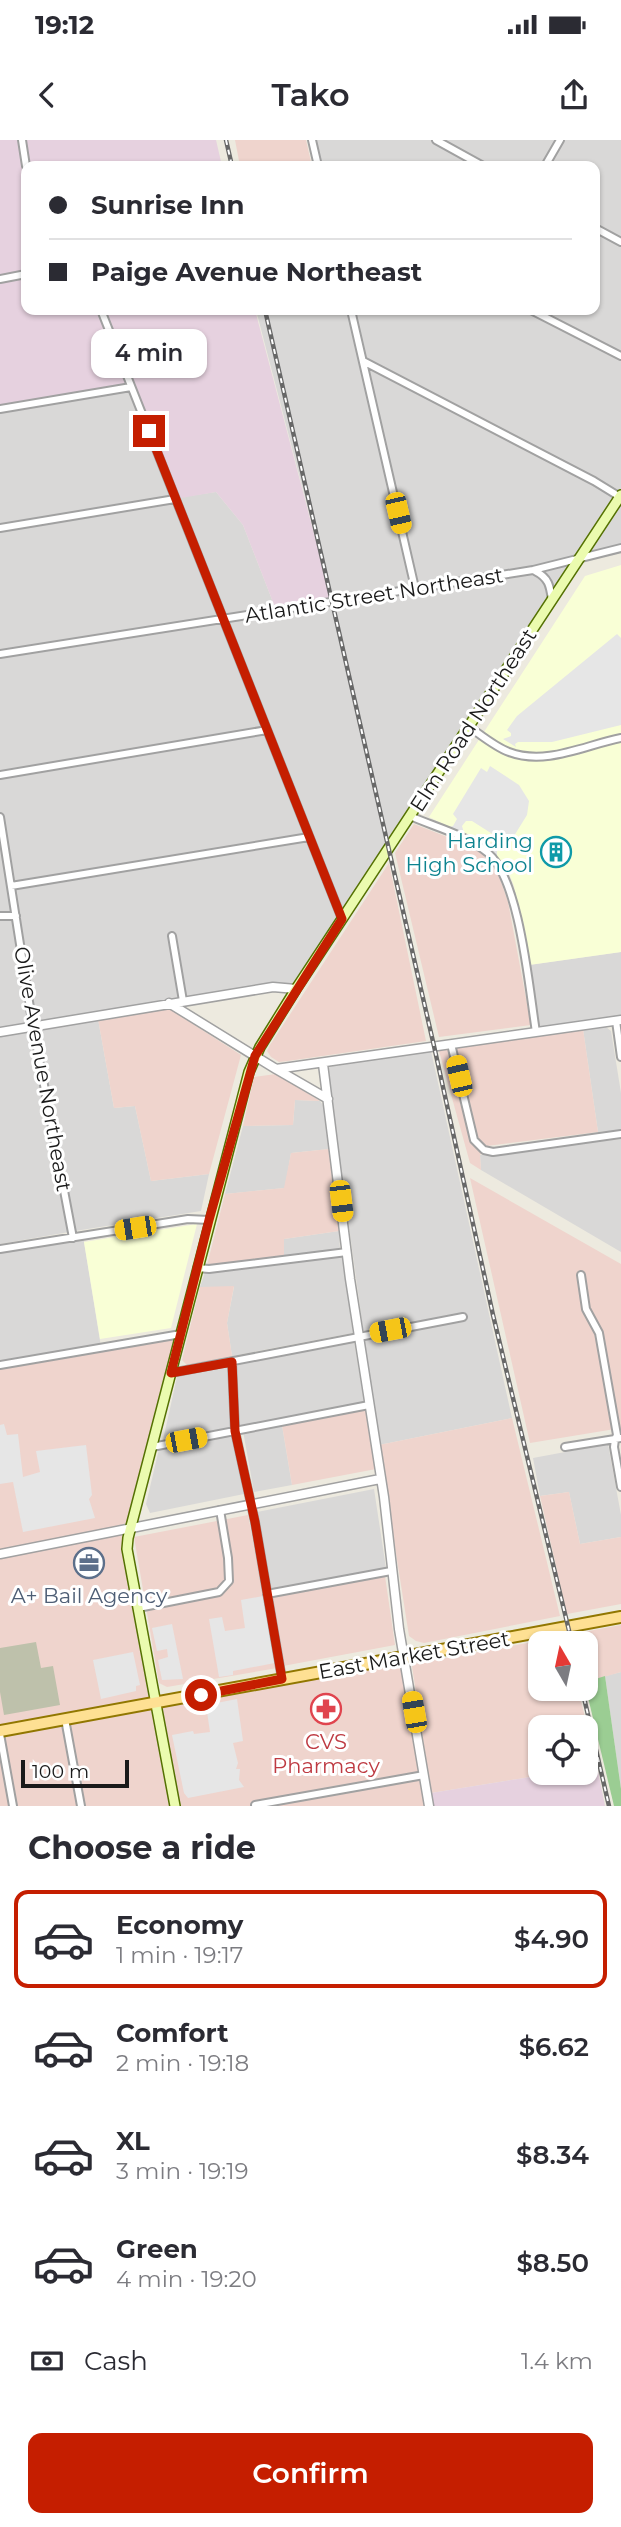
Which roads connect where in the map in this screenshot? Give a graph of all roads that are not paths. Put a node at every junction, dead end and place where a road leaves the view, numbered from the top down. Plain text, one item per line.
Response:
1 (22, 140) edge
2 (312, 140) edge
3 (436, 140) edge
4 (560, 140) edge
5 (25, 161) edge
6 (317, 161) edge
7 (474, 161) edge
8 (547, 161) edge
9 (600, 231) edge
10 (621, 242) edge
11 (21, 275) edge
12 (0, 279) edge
13 (103, 315) edge
14 (352, 315) edge
15 (541, 315) edge
16 (621, 356) edge
17 (363, 361) junction
18 (131, 387) junction
19 (0, 409) edge
20 (621, 496) edge
21 (175, 499) junction
22 (0, 528) edge
23 (621, 548) edge
24 (579, 561) junction
25 (533, 570) junction
26 (415, 588) junction
27 (552, 600) junction
28 (223, 619) junction
29 (0, 654) edge
30 (468, 726) junction
31 (267, 730) junction
32 (621, 738) edge
33 (0, 775) edge
34 (410, 816) junction
35 (0, 817) edge
36 (309, 837) junction
37 (11, 886) junction
38 (0, 916) edge
39 (16, 916) junction
40 (342, 919) junction
41 (172, 936) dead end
42 (296, 989) junction
43 (183, 1001) junction
44 (169, 1003) junction
45 (619, 1021) edge
46 (33, 1027) junction
47 (0, 1032) edge
48 (536, 1032) junction
49 (451, 1044) junction
50 (255, 1056) junction
51 (621, 1057) edge
52 (323, 1063) junction
53 (276, 1069) junction
54 (328, 1099) junction
55 (621, 1134) edge
56 (209, 1220) junction
57 (73, 1238) junction
58 (0, 1249) edge
59 (347, 1252) junction
60 (197, 1268) junction
61 (581, 1275) dead end
62 (463, 1317) dead end
63 (181, 1334) junction
64 (359, 1336) junction
65 (232, 1362) junction
66 (0, 1365) edge
67 (171, 1373) junction
68 (369, 1405) junction
69 (235, 1431) junction
70 (618, 1439) edge
71 (152, 1447) junction
72 (565, 1447) dead end
73 (380, 1479) junction
74 (621, 1487) edge
75 (250, 1504) junction
76 (220, 1510) junction
77 (132, 1528) junction
78 (0, 1554) edge
79 (391, 1571) junction
80 (267, 1594) junction
81 (138, 1608) junction
82 (621, 1617) edge
83 (404, 1656) junction
84 (282, 1679) junction
85 (156, 1702) junction
86 (65, 1719) junction
87 (0, 1733) edge
88 (424, 1775) junction
89 (255, 1805) edge
90 (13, 1806) edge
91 (82, 1806) edge
92 (175, 1806) edge
93 (429, 1806) edge

1 - 5 street
2 - 6 street
3 - 7 street
4 - 8 street
9 - 10 street
11 - 12 street
13 - 18 street
14 - 17 street
15 - 16 street
17 - 20 street
17 - 26 street
18 - 19 street
18 - 21 street
20 - 24 main road, Elm Road Northeast
21 - 22 street
21 - 28 street
23 - 24 street, Atlantic Street Northeast
24 - 25 street, Atlantic Street Northeast
24 - 27 main road, Elm Road Northeast
25 - 26 street, Atlantic Street Northeast
25 - 27 street
26 - 28 street, Atlantic Street Northeast
27 - 30 main road, Elm Road Northeast
28 - 29 street, Atlantic Street Northeast
28 - 31 street
30 - 32 street
30 - 34 main road, Elm Road Northeast
31 - 33 street
31 - 36 street
34 - 40 main road, Elm Road Northeast
34 - 48 street
35 - 37 street, Olive Avenue Northeast
36 - 37 street
36 - 40 street
37 - 39 street, Olive Avenue Northeast
38 - 39 street
39 - 46 street, Olive Avenue Northeast
40 - 42 main road, Elm Road Northeast
41 - 43 street
42 - 43 street
42 - 50 main road, Elm Road Northeast
43 - 44 street
44 - 46 street
44 - 50 street
45 - 48 street
45 - 51 street
46 - 47 street
46 - 57 street, Olive Avenue Northeast
48 - 49 street
49 - 52 street
49 - 55 street
50 - 53 street
50 - 56 main road, Elm Road Northeast
52 - 53 street
52 - 54 street
53 - 54 street
54 - 59 street
56 - 57 street
56 - 60 main road, Elm Road Northeast
57 - 58 street
59 - 60 street
59 - 64 street
60 - 63 main road, Elm Road Northeast
61 - 70 street
62 - 64 street
63 - 66 street
63 - 67 main road, Elm Road Northeast
64 - 65 street
64 - 68 street
65 - 67 street
65 - 69 street
67 - 71 main road, Elm Road Northeast
68 - 69 street
68 - 73 street
69 - 71 street
69 - 75 street
70 - 72 street
70 - 74 street
71 - 77 main road, Elm Road Northeast
73 - 75 street
73 - 79 street
75 - 76 street
75 - 80 street
76 - 77 street
76 - 81 street
77 - 78 street
77 - 81 main road, Elm Road Northeast
79 - 80 street
79 - 83 street
80 - 84 street
81 - 85 main road, Elm Road Northeast
82 - 83 main road, East Market Street
83 - 84 main road, East Market Street
83 - 88 street
84 - 85 main road, East Market Street
85 - 86 main road, East Market Street
85 - 92 main road, Elm Road Northeast
86 - 87 main road, East Market Street
86 - 91 street
87 - 90 street
88 - 89 street
88 - 93 street

